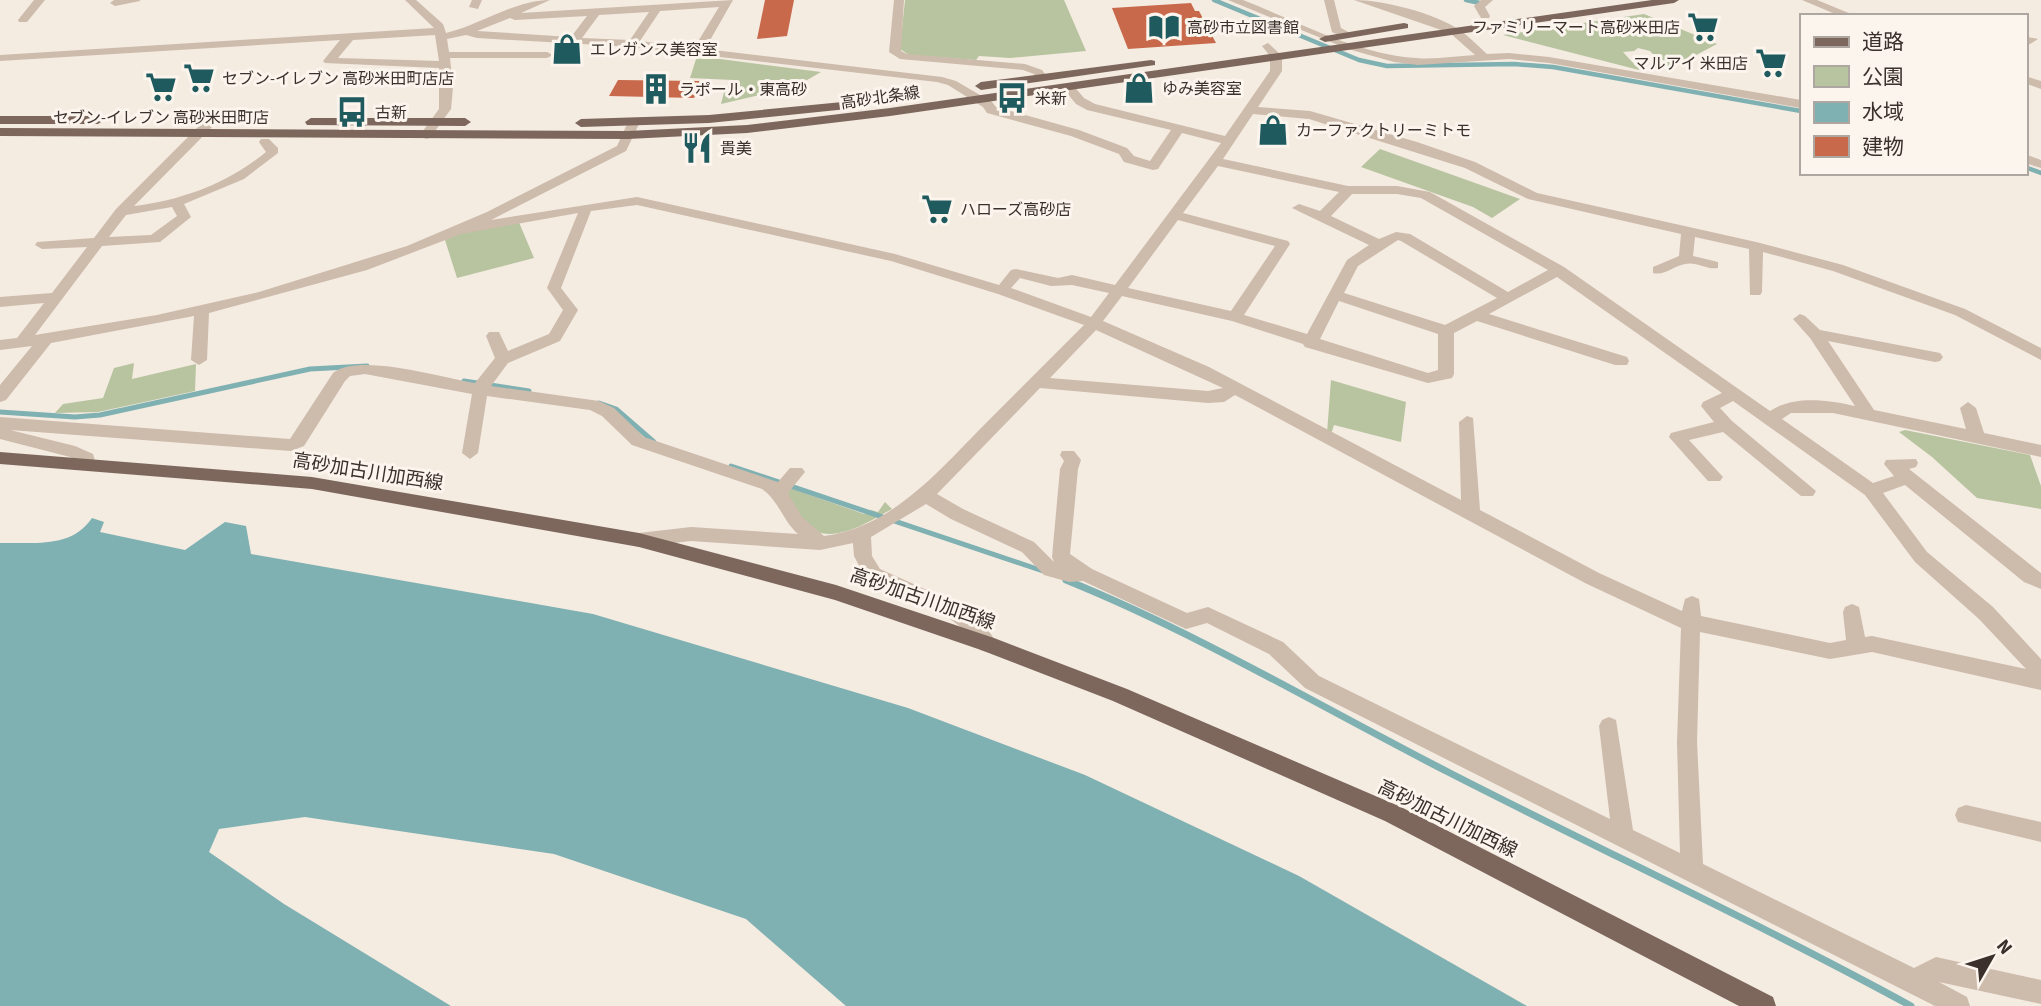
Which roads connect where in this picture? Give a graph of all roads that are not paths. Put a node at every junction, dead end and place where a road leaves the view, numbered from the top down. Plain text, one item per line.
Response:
1 (40, 0) edge
2 (410, 0) edge
3 (545, 0) edge
4 (899, 0) edge
5 (1233, 0) edge
6 (1329, 0) edge
7 (1359, 0) edge
8 (1488, 0) edge
9 (1598, 0) edge
10 (1674, 0) edge
11 (1807, 0) edge
12 (728, 1) edge
13 (115, 3) dead end
14 (133, 4) edge
15 (524, 4) edge
16 (657, 7) junction
17 (596, 12) junction
18 (1846, 14) edge
19 (1485, 16) junction
20 (499, 18) junction
21 (23, 20) dead end
22 (1432, 22) junction
23 (440, 31) junction
24 (1454, 31) junction
25 (467, 32) junction
26 (350, 36) junction
27 (303, 37) junction
28 (1329, 38) junction
29 (574, 40) junction
30 (1349, 41) junction
31 (633, 44) junction
32 (698, 51) junction
33 (1272, 51) junction
34 (0, 55) edge
35 (547, 55) dead end
36 (1485, 57) junction
37 (444, 60) junction
38 (1042, 78) junction
39 (1068, 87) junction
40 (960, 89) junction
41 (977, 99) junction
42 (1800, 104) edge
43 (1250, 110) junction
44 (0, 120) edge
45 (211, 121) junction
46 (436, 122) junction
47 (631, 129) junction
48 (1178, 129) junction
49 (0, 132) edge
50 (199, 133) junction
51 (426, 135) junction
52 (1229, 141) junction
53 (265, 142) dead end
54 (1215, 161) junction
55 (1272, 174) junction
56 (1258, 187) dead end
57 (1349, 190) junction
58 (177, 203) junction
59 (584, 208) junction
60 (1299, 208) dead end
61 (121, 212) junction
62 (1174, 215) junction
63 (1322, 217) junction
64 (454, 231) junction
65 (1688, 231) junction
66 (96, 242) junction
67 (42, 245) dead end
68 (1379, 245) junction
69 (1756, 246) junction
70 (1686, 258) junction
71 (1713, 265) dead end
72 (1559, 270) junction
73 (1658, 270) dead end
74 (1002, 290) junction
75 (1118, 291) junction
76 (1755, 292) dead end
77 (1335, 295) junction
78 (56, 297) junction
79 (1508, 298) junction
80 (0, 302) edge
81 (202, 310) junction
82 (1478, 316) junction
83 (1236, 317) junction
84 (1800, 320) dead end
85 (1094, 323) junction
86 (1446, 331) junction
87 (1815, 334) junction
88 (494, 336) dead end
89 (46, 339) junction
90 (21, 343) junction
91 (1310, 343) junction
92 (0, 345) edge
93 (2041, 355) edge
94 (1935, 357) dead end
95 (503, 359) junction
96 (199, 360) dead end
97 (1621, 361) dead end
98 (1038, 382) junction
99 (482, 386) junction
100 (1234, 387) junction
101 (1735, 393) junction
102 (0, 396) edge
103 (1968, 408) dead end
104 (1868, 413) junction
105 (1772, 418) junction
106 (1466, 422) dead end
107 (0, 423) edge
108 (1727, 425) junction
109 (0, 433) edge
110 (1977, 437) junction
111 (2041, 451) edge
112 (470, 453) dead end
113 (1068, 455) dead end
114 (0, 458) edge
115 (88, 464) junction
116 (1714, 477) dead end
117 (1871, 490) junction
118 (1807, 491) dead end
119 (925, 495) junction
120 (1472, 512) junction
121 (862, 536) junction
122 (639, 540) junction
123 (820, 543) junction
124 (1028, 547) junction
125 (1060, 557) junction
126 (1086, 574) junction
127 (2041, 582) edge
128 (1852, 612) dead end
129 (1692, 614) junction
130 (988, 644) junction
131 (1856, 647) junction
132 (2041, 672) edge
133 (2041, 681) edge
134 (1609, 726) dead end
135 (1966, 816) dead end
136 (2041, 832) edge
137 (1623, 837) junction
138 (1692, 869) junction
139 (1915, 981) junction
140 (2041, 992) edge
141 (1764, 1006) edge
142 (1958, 1006) edge

1 - 21 street
2 - 23 street
3 - 15 street
4 - 38 street
5 - 28 street
6 - 30 street
7 - 22 street
8 - 19 street
9 - 19 main road, 高砂北条線
10 - 24 main road, 高砂北条線
11 - 18 street
12 - 16 street
12 - 32 street
13 - 14 street
15 - 20 street
16 - 17 street
16 - 31 street
17 - 20 street
17 - 29 street
19 - 22 main road, 高砂北条線
20 - 25 street
22 - 24 street
22 - 30 main road, 高砂北条線
23 - 25 street
23 - 26 street
23 - 27 street
23 - 37 street
24 - 30 main road, 高砂北条線
24 - 36 street
25 - 29 street
26 - 27 street
26 - 37 street
27 - 34 street
28 - 30 main road, 高砂北条線
28 - 33 main road, 高砂北条線
29 - 31 street
30 - 33 main road, 高砂北条線
30 - 36 street
31 - 32 street
32 - 40 street
33 - 38 main road, 高砂北条線
33 - 39 main road, 高砂北条線
33 - 43 street
35 - 37 street
36 - 42 street
37 - 46 street
38 - 40 main road, 高砂北条線
39 - 41 main road, 高砂北条線
39 - 48 street
40 - 41 street
40 - 47 main road, 高砂北条線
41 - 47 main road, 高砂北条線
41 - 48 street
43 - 52 street
43 - 65 street
44 - 45 main road, 高砂北条線
45 - 46 main road, 高砂北条線
45 - 50 street
46 - 47 main road, 高砂北条線
46 - 51 street
47 - 51 main road, 高砂北条線
47 - 64 street
48 - 52 street
49 - 50 main road, 高砂北条線
50 - 51 main road, 高砂北条線
50 - 61 street
52 - 54 street
53 - 58 street
54 - 55 street
54 - 62 street
55 - 56 street
55 - 57 street
57 - 63 street
57 - 72 street
58 - 61 street
58 - 66 street
59 - 64 street
59 - 74 street
59 - 95 street
60 - 63 street
61 - 66 street
62 - 75 street
62 - 83 street
63 - 68 street
64 - 81 street
65 - 69 street
65 - 70 street
66 - 67 street
66 - 78 street
68 - 77 street
68 - 79 street
69 - 76 street
69 - 93 street
70 - 71 street
70 - 73 street
72 - 79 street
72 - 101 street
74 - 75 street
74 - 85 street
75 - 83 street
75 - 85 street
77 - 86 street
77 - 91 street
78 - 80 street
78 - 90 street
79 - 82 street
81 - 89 street
81 - 96 street
82 - 86 street
82 - 97 street
83 - 91 street
84 - 87 street
85 - 98 street
85 - 100 street
86 - 91 street
87 - 94 street
87 - 104 street
88 - 95 street
89 - 90 street
89 - 102 street
90 - 92 street
95 - 99 street
98 - 100 street
98 - 119 street
99 - 107 street
99 - 112 street
99 - 123 street
100 - 120 street
101 - 105 street
101 - 108 street
103 - 110 street
104 - 105 street
104 - 110 street
105 - 117 street
106 - 120 street
108 - 116 street
108 - 118 street
109 - 115 street
110 - 111 street
113 - 125 street
114 - 115 main road, 高砂加古川加西線
115 - 122 main road, 高砂加古川加西線
117 - 127 street
117 - 132 street
119 - 121 street
119 - 124 street
120 - 129 street
121 - 123 street
121 - 130 street
122 - 123 street
122 - 130 main road, 高砂加古川加西線
124 - 125 street
124 - 126 street
125 - 126 street
126 - 137 street
128 - 131 street
129 - 131 street
129 - 138 street
130 - 141 main road, 高砂加古川加西線
131 - 133 street
134 - 137 street
135 - 136 street
137 - 138 street
138 - 139 street
139 - 140 street
139 - 142 street

